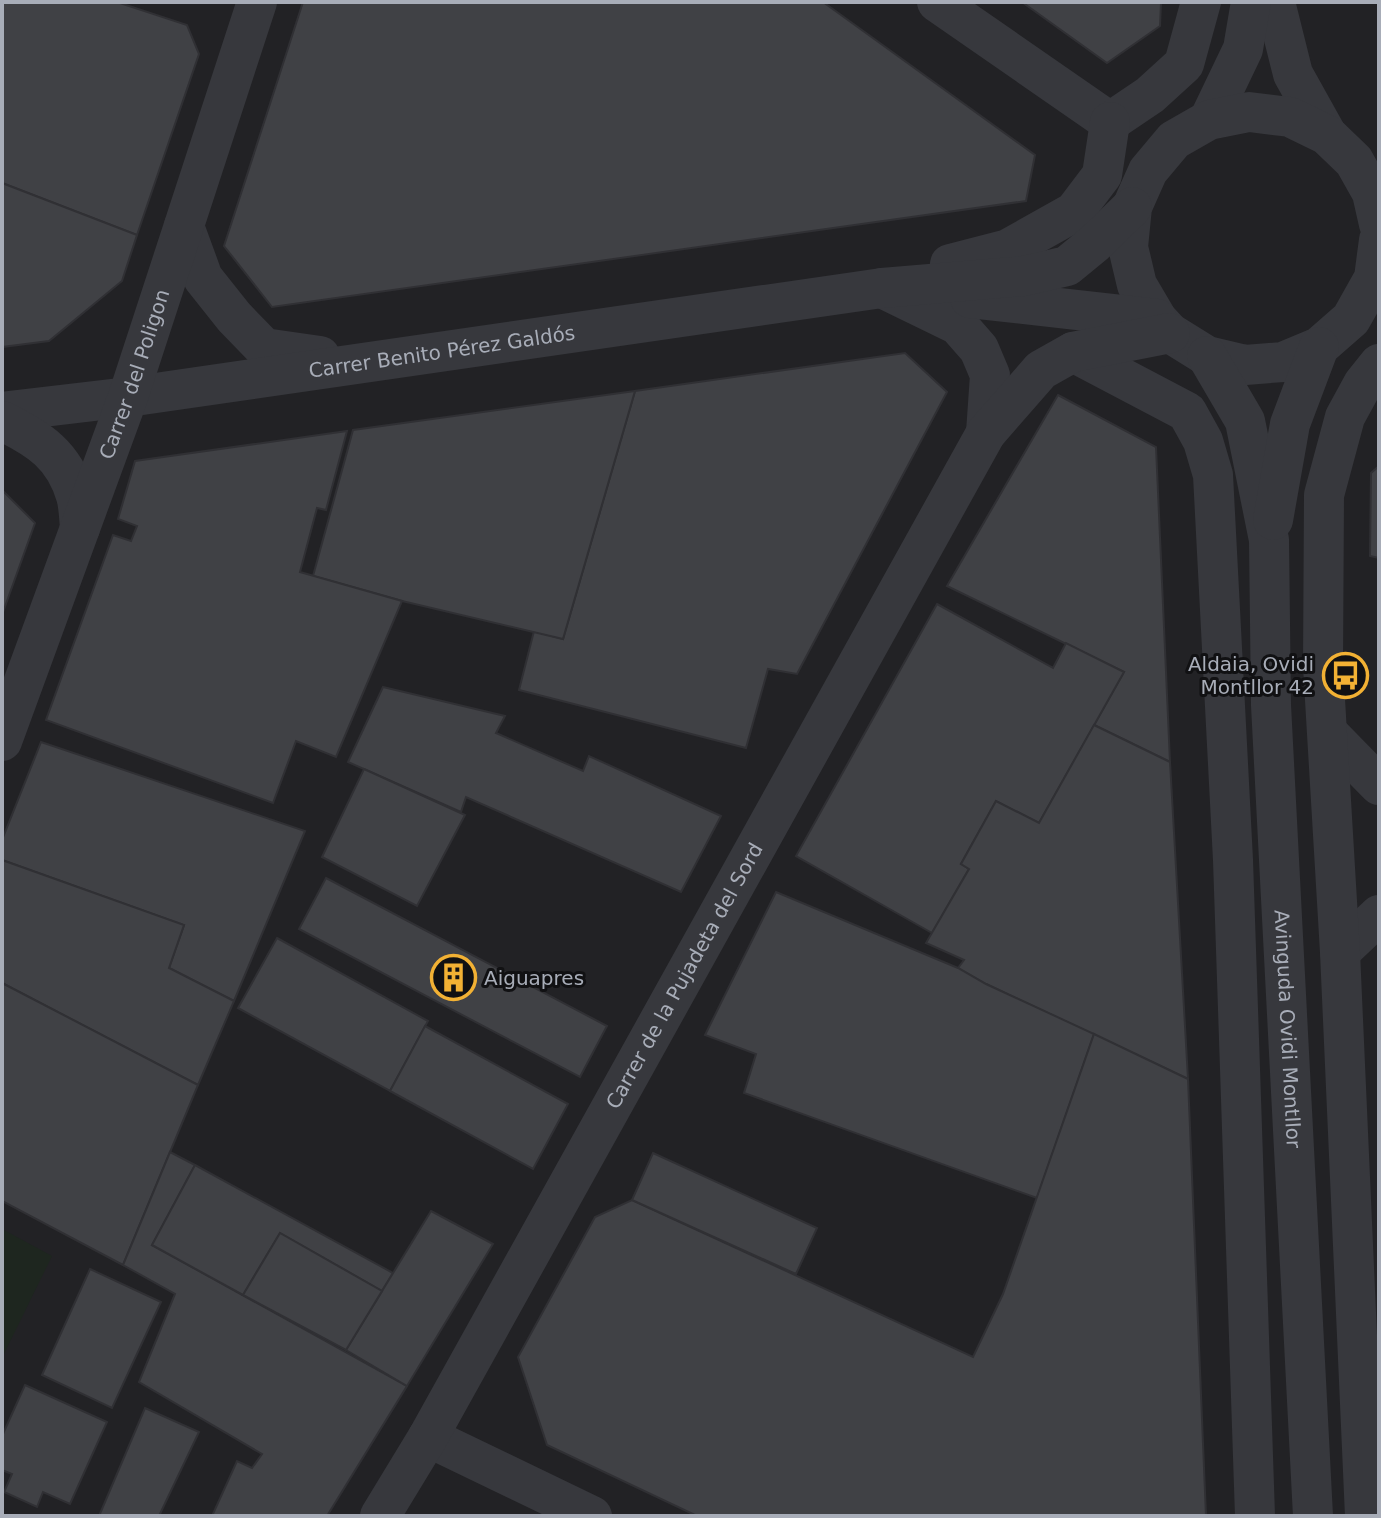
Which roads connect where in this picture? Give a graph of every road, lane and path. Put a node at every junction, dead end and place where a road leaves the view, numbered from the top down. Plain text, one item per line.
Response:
1 (257, 2) edge
2 (937, 2) edge
3 (1201, 2) edge
4 (1251, 2) edge
5 (1275, 2) edge
6 (1209, 120) junction
7 (1110, 122) junction
8 (1327, 135) junction
9 (1132, 207) junction
10 (1379, 224) edge
11 (184, 226) junction
12 (1379, 240) edge
13 (882, 288) junction
14 (1365, 319) edge
15 (1163, 326) junction
16 (1319, 347) junction
17 (1073, 352) junction
18 (1207, 356) junction
19 (364, 363) junction
20 (1379, 364) edge
21 (128, 397) junction
22 (2, 412) edge
23 (2, 421) edge
24 (986, 433) junction
25 (1283, 466) junction
26 (80, 528) junction
27 (1269, 540) junction
28 (1323, 666) junction
29 (1224, 689) junction
30 (1328, 733) junction
31 (2, 741) edge
32 (1379, 785) edge
33 (1379, 915) edge
34 (1340, 952) junction
35 (1368, 1301) edge
36 (428, 1437) junction
37 (1370, 1505) edge
38 (380, 1516) edge
39 (592, 1516) edge
40 (1255, 1516) edge
41 (1313, 1516) edge

1 - 11 street, Carrer del Poligon
2 - 7 street
3 - 7 street
4 - 6 street
5 - 8 street
6 - 8 street
6 - 9 street
7 - 13 street, Carrer Benito Pérez Galdós
8 - 10 street
9 - 13 street, Carrer Benito Pérez Galdós
9 - 15 street
11 - 19 street
11 - 21 street, Carrer del Poligon
12 - 14 street
13 - 15 street, Carrer Benito Pérez Galdós
13 - 19 street, Carrer Benito Pérez Galdós
13 - 24 street, Carrer de la Pujadeta del Sord
14 - 16 street
15 - 17 street, Carrer de la Pujadeta del Sord
15 - 18 street
16 - 18 street
16 - 25 street, Avinguda Ovidi Montllor
17 - 24 street, Carrer de la Pujadeta del Sord
17 - 29 street, Avinguda Ovidi Montllor
18 - 27 street, Avinguda Ovidi Montllor
19 - 21 street, Carrer Benito Pérez Galdós
20 - 28 street, Avinguda Ovidi Montllor
21 - 22 street, Carrer Benito Pérez Galdós
21 - 26 street, Carrer del Poligon
23 - 26 street
24 - 36 street, Carrer de la Pujadeta del Sord
25 - 27 street, Avinguda Ovidi Montllor
25 - 28 street, Avinguda Ovidi Montllor
26 - 31 street, Carrer del Poligon
27 - 29 street, Avinguda Ovidi Montllor
27 - 41 street, Avinguda Ovidi Montllor
28 - 30 street, Avinguda Ovidi Montllor
29 - 40 street, Avinguda Ovidi Montllor
30 - 32 street
30 - 34 street, Avinguda Ovidi Montllor
33 - 34 street
34 - 35 street, Avinguda Ovidi Montllor
35 - 37 street, Avinguda Ovidi Montllor
36 - 38 street, Carrer de la Pujadeta del Sord
36 - 39 street

